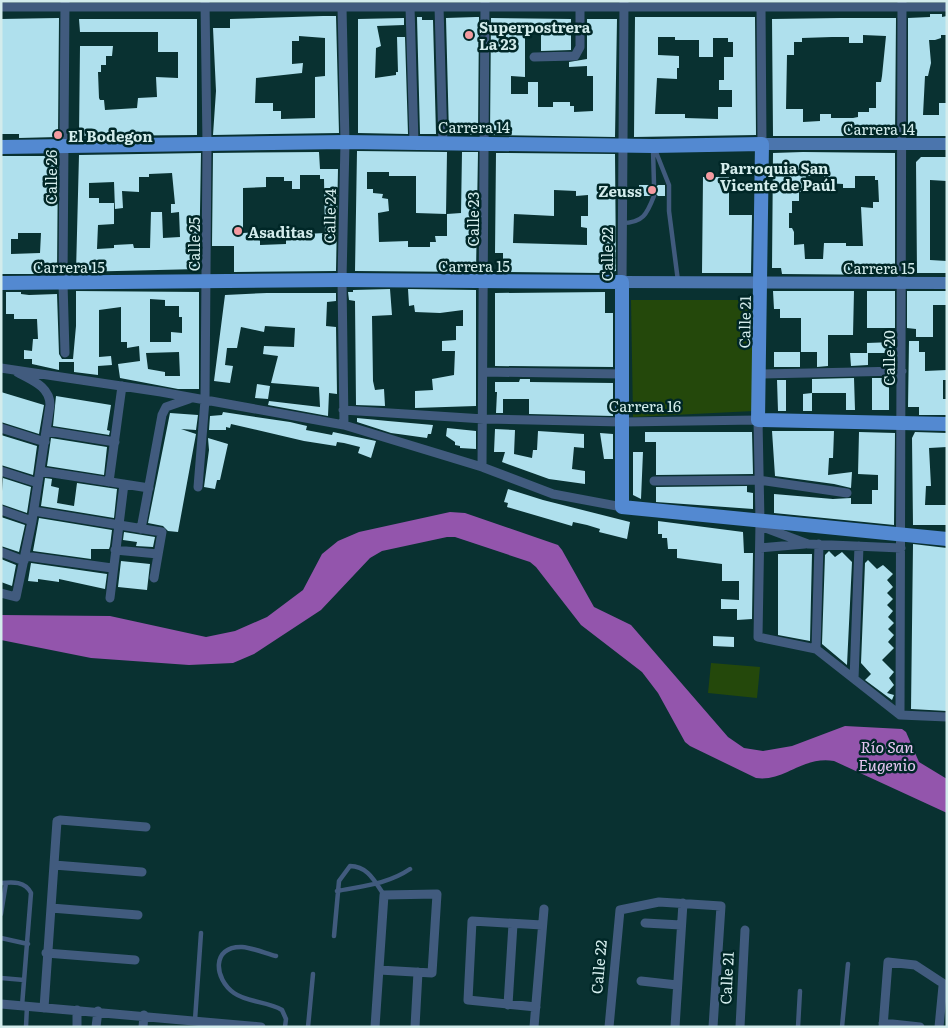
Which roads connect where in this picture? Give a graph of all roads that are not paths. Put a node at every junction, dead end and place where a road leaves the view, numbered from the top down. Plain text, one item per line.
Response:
1 (24, 4) edge
2 (65, 4) edge
3 (205, 4) edge
4 (485, 4) edge
5 (624, 4) edge
6 (902, 4) edge
7 (1, 7) edge
8 (342, 7) junction
9 (439, 7) junction
10 (580, 7) junction
11 (761, 7) junction
12 (947, 7) edge
13 (410, 8) junction
14 (534, 58) dead end
15 (345, 142) junction
16 (414, 142) junction
17 (486, 142) junction
18 (443, 143) junction
19 (622, 144) junction
20 (762, 144) junction
21 (902, 144) junction
22 (947, 144) edge
23 (207, 146) junction
24 (653, 146) junction
25 (1, 147) edge
26 (64, 147) junction
27 (654, 185) dead end
28 (654, 196) dead end
29 (622, 223) junction
30 (206, 280) junction
31 (342, 280) junction
32 (485, 281) junction
33 (622, 282) junction
34 (760, 282) junction
35 (1, 283) edge
36 (63, 283) junction
37 (678, 283) junction
38 (902, 283) junction
39 (947, 283) edge
40 (65, 353) dead end
41 (1, 368) edge
42 (12, 369) junction
43 (902, 371) junction
44 (484, 372) junction
45 (622, 374) junction
46 (759, 374) junction
47 (122, 386) junction
48 (194, 398) junction
49 (205, 400) junction
50 (343, 410) junction
51 (484, 419) junction
52 (758, 420) junction
53 (622, 422) junction
54 (902, 424) junction
55 (947, 424) edge
56 (344, 425) junction
57 (1, 428) edge
58 (47, 431) junction
59 (45, 442) junction
60 (115, 442) junction
61 (482, 467) junction
62 (1, 471) edge
63 (40, 471) junction
64 (759, 480) junction
65 (654, 481) dead end
66 (38, 482) junction
67 (109, 482) junction
68 (124, 484) junction
69 (198, 487) dead end
70 (149, 488) junction
71 (847, 494) dead end
72 (622, 507) junction
73 (1, 510) edge
74 (34, 511) junction
75 (32, 521) junction
76 (760, 524) junction
77 (118, 525) junction
78 (141, 529) junction
79 (947, 539) edge
80 (902, 542) junction
81 (808, 544) junction
82 (819, 544) junction
83 (859, 546) junction
84 (760, 548) junction
85 (115, 550) junction
86 (1, 552) edge
87 (158, 554) junction
88 (24, 558) junction
89 (112, 568) junction
90 (154, 578) dead end
91 (1, 593) edge
92 (110, 598) dead end
93 (816, 649) junction
94 (854, 679) junction
95 (900, 715) junction
96 (947, 717) edge
97 (146, 827) dead end
98 (54, 865) junction
99 (410, 869) dead end
100 (142, 872) dead end
101 (3, 883) edge
102 (377, 884) junction
103 (337, 891) junction
104 (384, 895) junction
105 (683, 903) junction
106 (51, 908) junction
107 (544, 909) dead end
108 (1, 914) edge
109 (138, 915) dead end
110 (645, 923) dead end
111 (513, 924) junction
112 (542, 924) junction
113 (682, 925) junction
114 (745, 930) dead end
115 (201, 933) dead end
116 (334, 936) dead end
117 (1, 938) edge
118 (28, 944) junction
119 (46, 953) junction
120 (276, 956) dead end
121 (135, 960) dead end
122 (848, 964) dead end
123 (379, 970) junction
124 (418, 972) junction
125 (313, 974) dead end
126 (1, 978) edge
127 (24, 980) junction
128 (641, 982) dead end
129 (677, 985) junction
130 (945, 986) edge
131 (800, 991) dead end
132 (1, 1004) edge
133 (508, 1005) junction
134 (25, 1006) junction
135 (536, 1007) junction
136 (44, 1008) junction
137 (77, 1010) junction
138 (98, 1011) junction
139 (144, 1015) junction
140 (195, 1020) junction
141 (883, 1025) edge
142 (250, 1026) edge
143 (26, 1027) edge
144 (77, 1027) edge
145 (96, 1027) edge
146 (143, 1027) edge
147 (262, 1027) edge
148 (285, 1027) edge
149 (308, 1027) edge
150 (375, 1027) edge
151 (414, 1027) edge
152 (534, 1027) edge
153 (609, 1027) edge
154 (675, 1027) edge
155 (713, 1027) edge
156 (740, 1027) edge
157 (798, 1027) edge
158 (842, 1027) edge
159 (920, 1027) edge
160 (939, 1027) edge

1 - 2 street
1 - 7 street
2 - 3 street
2 - 26 street, Calle 26
3 - 8 street
3 - 23 street, Calle 25
4 - 9 street
4 - 10 street
4 - 17 street, Calle 23
5 - 10 street
5 - 11 street
5 - 19 street, Calle 22
6 - 11 street
6 - 12 street
6 - 21 street, Calle 20
8 - 13 street
8 - 15 street, Calle 24
9 - 13 street
9 - 18 street
10 - 14 street
11 - 20 street, Calle 21
13 - 16 street
15 - 16 main road, Carrera 14
15 - 23 main road, Carrera 14
15 - 31 street, Calle 24
16 - 18 main road, Carrera 14
17 - 18 main road, Carrera 14
17 - 19 main road, Carrera 14
17 - 32 street, Calle 23
19 - 24 main road, Carrera 14
19 - 29 street, Calle 22
20 - 21 main road, Carrera 14
20 - 24 main road, Carrera 14
20 - 34 main road, Calle 21
21 - 22 main road, Carrera 14
21 - 38 street, Calle 20
23 - 26 main road, Carrera 14
23 - 30 street, Calle 25
24 - 27 lane
24 - 37 lane
25 - 26 main road, Carrera 14
26 - 36 street, Calle 26
28 - 29 lane
29 - 33 street, Calle 22
30 - 31 main road, Carrera 15
30 - 36 main road, Carrera 15
30 - 49 street, Calle 25
31 - 32 main road, Carrera 15
31 - 50 street, Calle 24
32 - 33 main road, Carrera 15
32 - 44 street, Calle 23
33 - 37 main road, Carrera 15
33 - 45 main road, Calle 22
34 - 37 main road, Carrera 15
34 - 38 main road, Carrera 15
34 - 46 main road, Calle 21
35 - 36 main road, Carrera 15
36 - 40 street, Calle 26
38 - 39 main road, Carrera 15
38 - 43 street, Calle 20
41 - 42 street
42 - 47 street
42 - 58 street
43 - 46 street
43 - 54 street, Calle 20
44 - 45 street
44 - 51 street, Calle 23
45 - 53 main road, Calle 22
46 - 52 main road, Calle 21
47 - 48 street
47 - 60 street
48 - 49 street
48 - 70 street
49 - 56 street
49 - 69 street, Calle 25
50 - 51 street, Carrera 16
50 - 56 street, Calle 24
51 - 53 street, Carrera 16
51 - 61 street, Calle 23
52 - 53 street, Carrera 16
52 - 54 main road, Carrera 16
52 - 64 street, Calle 21
53 - 72 main road, Calle 22
54 - 55 main road, Carrera 16
54 - 80 street, Calle 20
56 - 61 street
57 - 59 street
58 - 59 street
58 - 60 street
59 - 63 street
60 - 67 street
61 - 72 street
62 - 66 street
63 - 66 street
63 - 67 street
64 - 65 street
64 - 71 street
64 - 76 street, Calle 21
66 - 74 street
67 - 68 street
68 - 70 street
68 - 77 street
70 - 78 street
72 - 76 main road
73 - 75 street
74 - 75 street
74 - 77 street
75 - 88 street
76 - 80 main road
76 - 81 street
76 - 84 street, Calle 21
77 - 78 street
77 - 85 street
78 - 87 street
79 - 80 main road
80 - 83 street
80 - 95 street, Calle 20
81 - 82 street
81 - 84 street
82 - 83 street
82 - 93 street
83 - 94 street
84 - 93 street, Calle 21
85 - 87 street
85 - 89 street
86 - 88 street
87 - 90 street
88 - 89 street
88 - 91 street
89 - 92 street
93 - 94 street
94 - 95 street
95 - 96 street
97 - 98 street
98 - 100 street
98 - 106 street
99 - 102 lane
101 - 108 lane
101 - 118 lane
102 - 103 lane
102 - 103 lane
102 - 104 lane
103 - 116 lane
104 - 123 street
104 - 124 street
105 - 113 street
105 - 153 street, Calle 22
105 - 155 street
106 - 109 street
106 - 119 street
107 - 112 street
110 - 113 street
111 - 112 street
111 - 133 street
111 - 133 street
112 - 135 street
113 - 129 street
114 - 156 street, Calle 21
115 - 140 lane
117 - 118 lane
118 - 127 lane
119 - 121 street
119 - 136 street
120 - 148 lane
122 - 158 lane
123 - 124 street
123 - 150 street
124 - 151 street
125 - 149 lane
126 - 127 lane
127 - 134 lane
128 - 129 street
129 - 154 street
130 - 141 street
130 - 160 street
131 - 157 lane
132 - 134 street
133 - 135 street
134 - 136 street
134 - 143 lane
135 - 152 street
136 - 137 street
137 - 138 street
137 - 144 street
138 - 139 street
138 - 145 street
139 - 140 street
139 - 146 street
140 - 142 street
141 - 159 street
142 - 147 street

